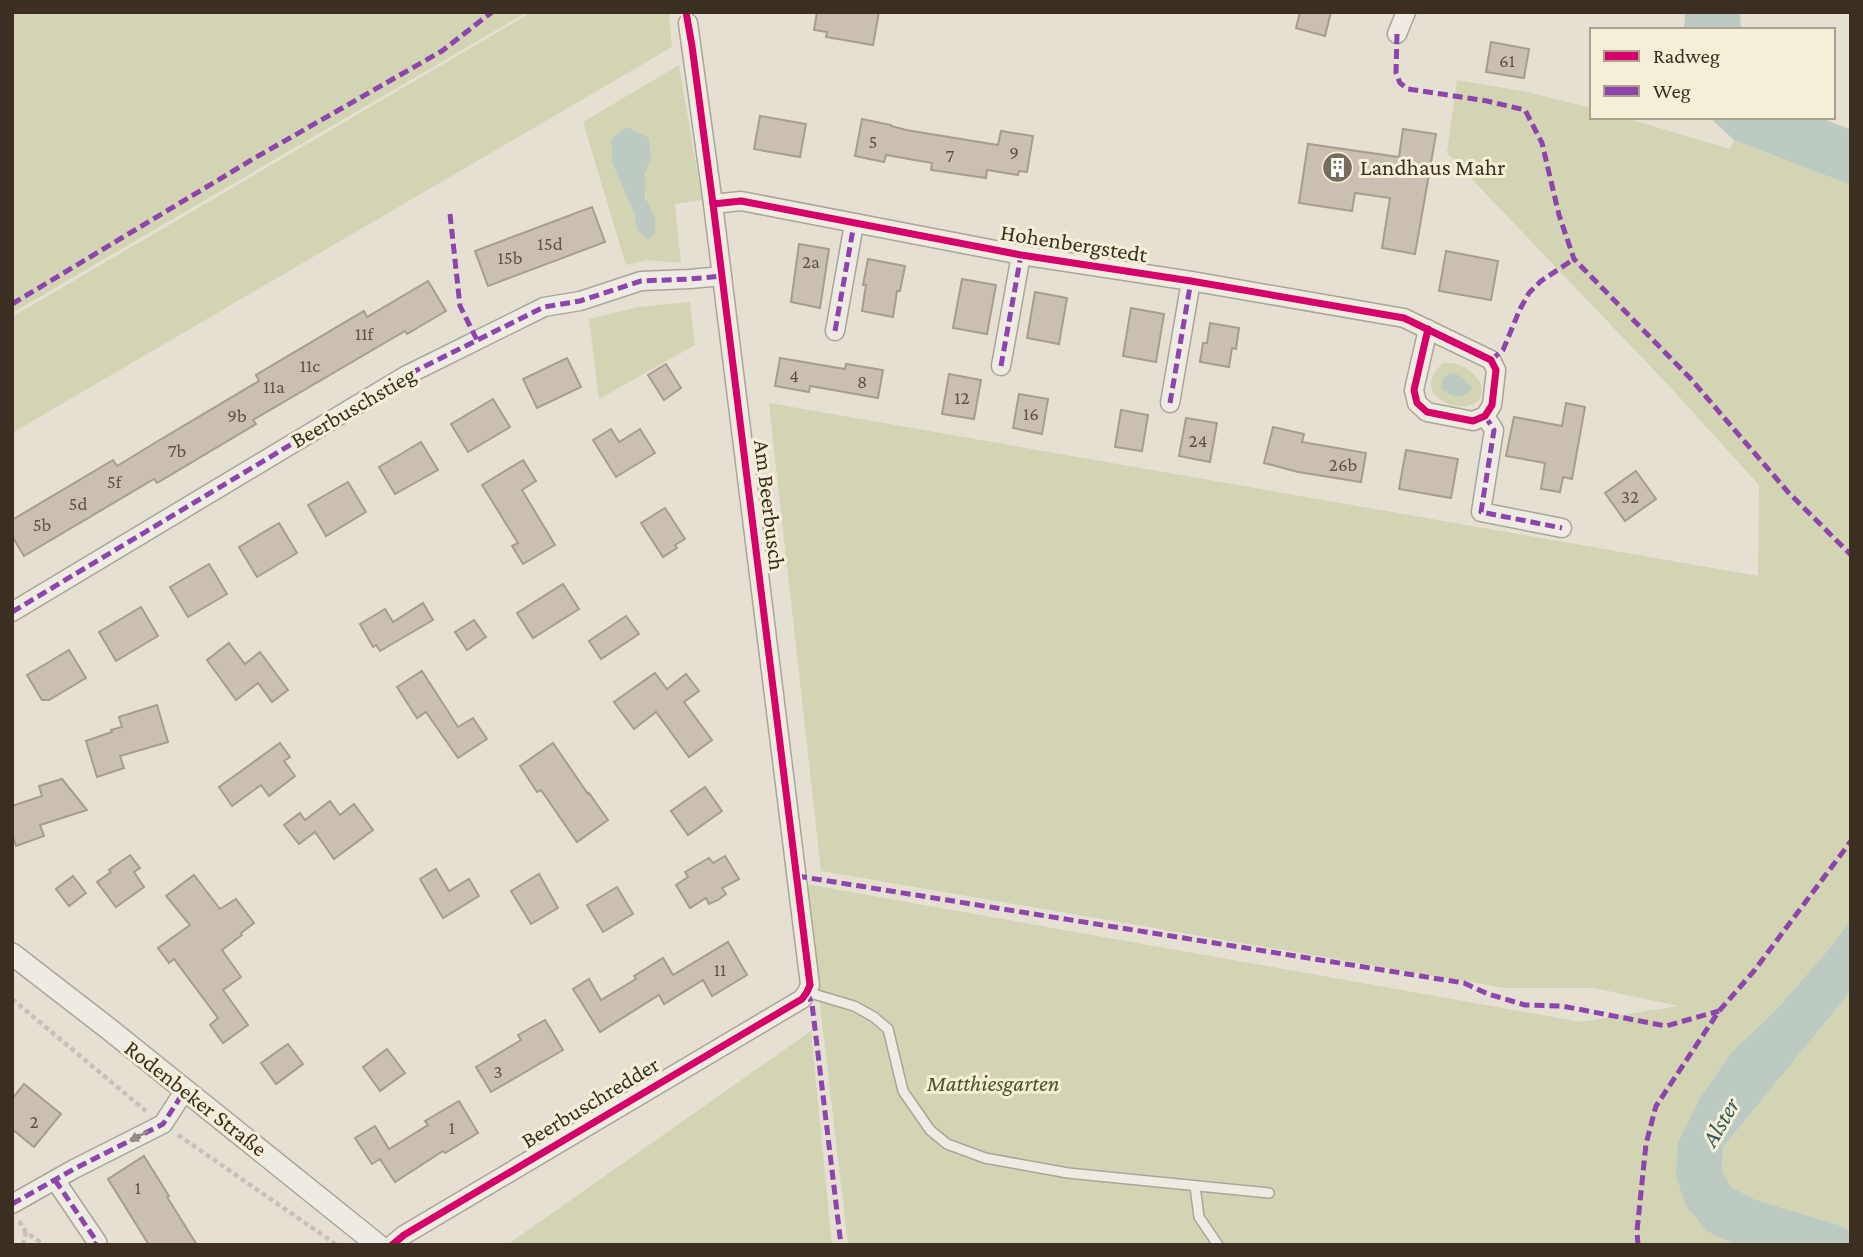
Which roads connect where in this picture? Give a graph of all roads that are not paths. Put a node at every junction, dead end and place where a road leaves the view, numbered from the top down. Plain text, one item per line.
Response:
1 (1406, 12) edge
2 (688, 23) dead end
3 (1397, 34) dead end
4 (713, 204) junction
5 (854, 224) junction
6 (1021, 255) junction
7 (722, 276) junction
8 (1191, 281) junction
9 (1428, 329) junction
10 (835, 331) dead end
11 (1001, 366) dead end
12 (1170, 403) dead end
13 (1485, 416) junction
14 (1562, 527) dead end
15 (12, 612) edge
16 (12, 954) edge
17 (807, 992) junction
18 (185, 1090) junction
19 (55, 1180) junction
20 (1195, 1186) junction
21 (1269, 1193) dead end
22 (12, 1203) edge
23 (95, 1245) edge
24 (378, 1245) edge
25 (392, 1245) edge
26 (1218, 1245) edge

1 - 3 street
2 - 4 street, Am Beerbusch
4 - 5 street, Hohenbergstedt
4 - 7 street, Am Beerbusch
5 - 6 street, Hohenbergstedt
5 - 10 street
6 - 8 street, Hohenbergstedt
6 - 11 street, Hohenbergstedt
7 - 15 street, Beerbuschstieg
7 - 17 street, Am Beerbusch
8 - 9 street, Hohenbergstedt
8 - 12 street
9 - 13 street, Hohenbergstedt
9 - 13 street
13 - 14 street, Hohenbergstedt
16 - 18 street, Rodenbeker Straße
17 - 20 lane
17 - 25 street, Beerbuschredder
18 -> 19 street
18 - 24 street, Rodenbeker Straße
19 - 22 street
19 - 23 street
20 - 21 lane
20 - 26 lane

